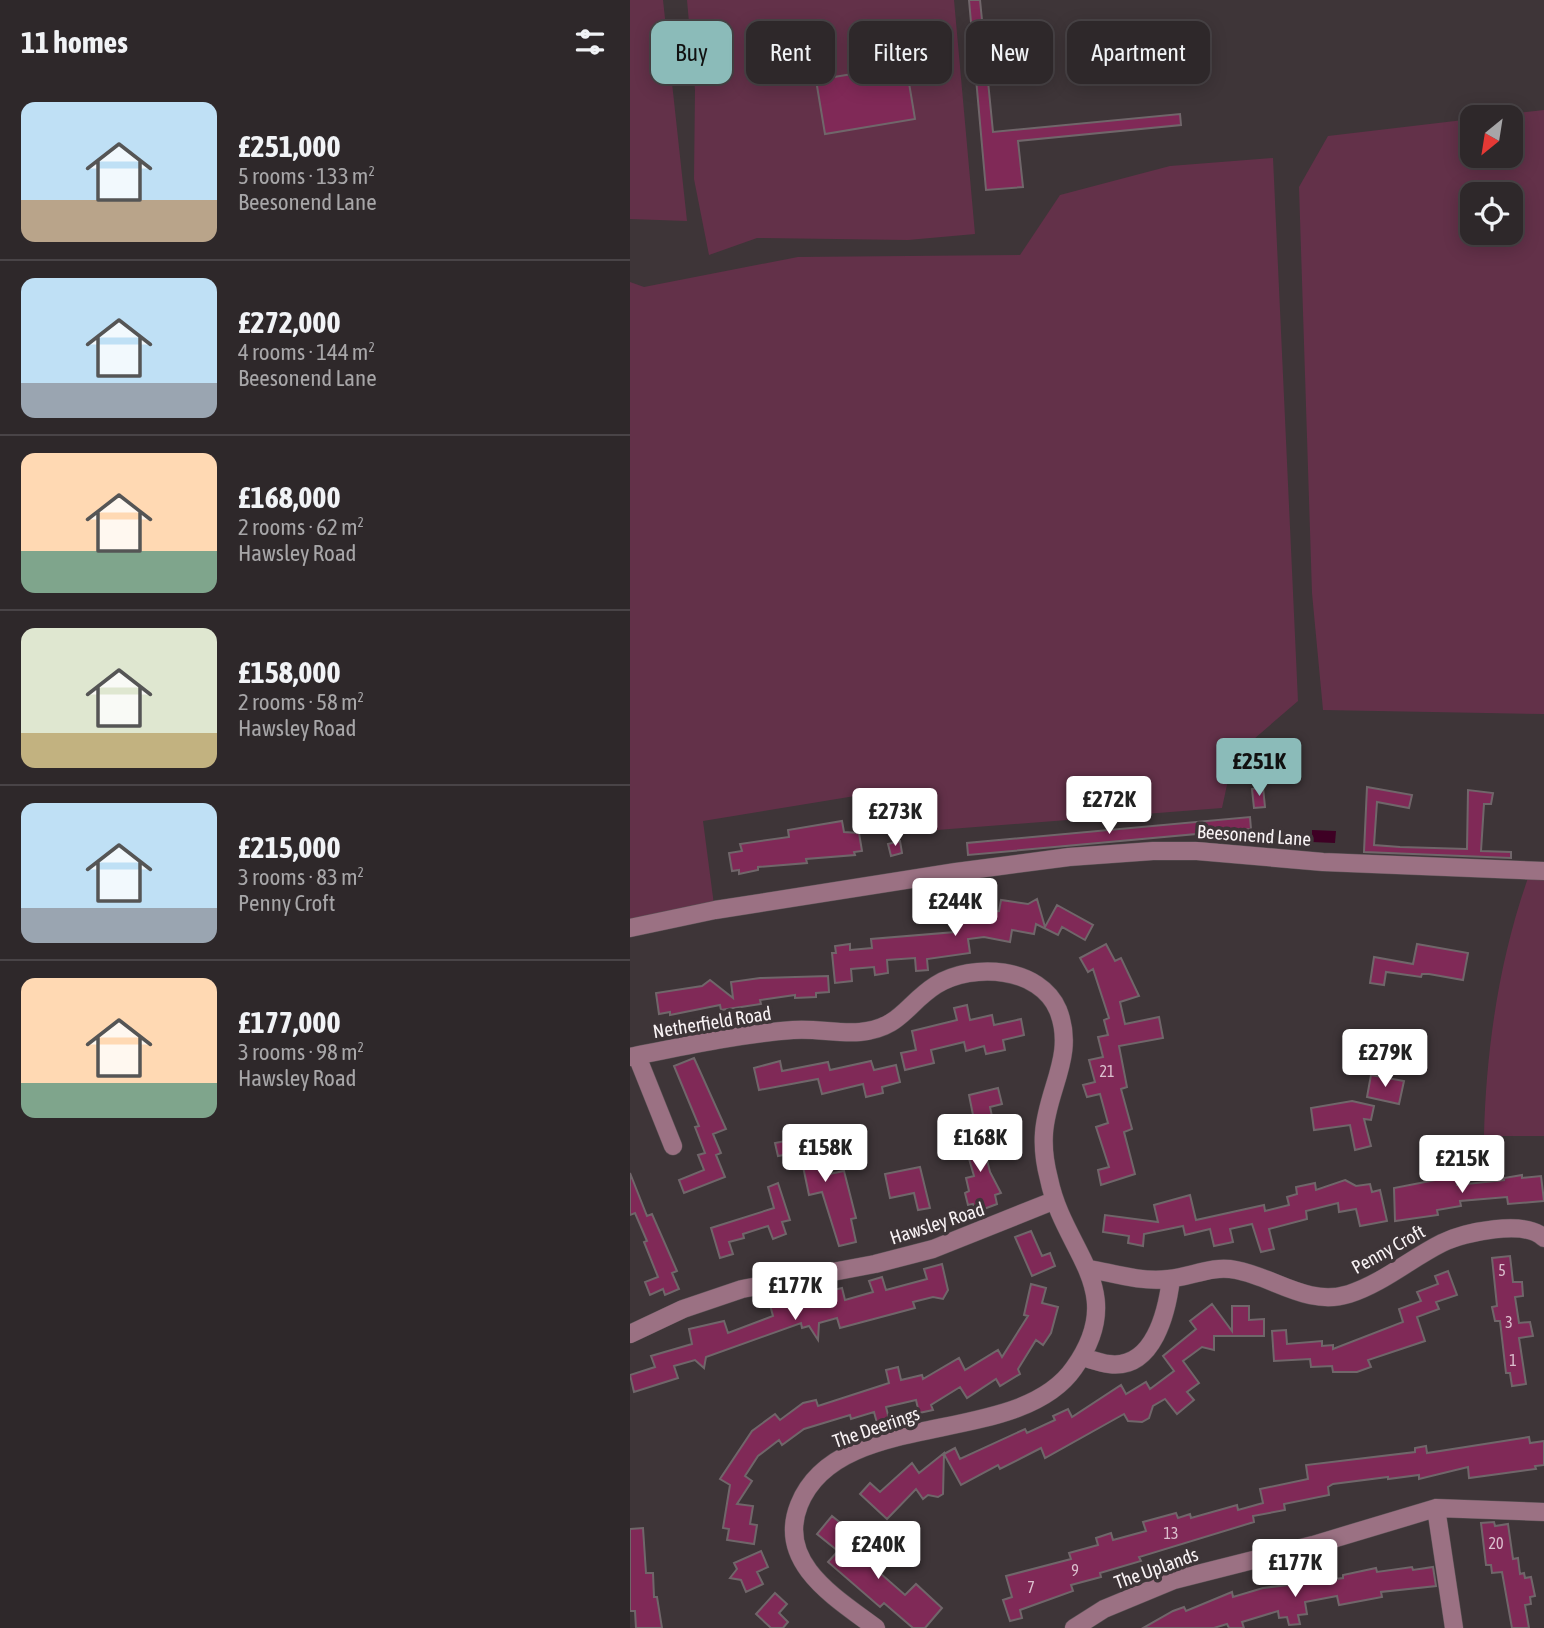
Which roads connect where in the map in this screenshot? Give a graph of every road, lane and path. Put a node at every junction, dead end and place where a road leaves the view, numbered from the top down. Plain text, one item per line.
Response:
1 (1544, 871) edge
2 (630, 928) edge
3 (794, 1030) joint
4 (633, 1056) edge
5 (673, 1146) dead end
6 (1053, 1200) junction
7 (1543, 1236) edge
8 (1090, 1269) junction
9 (1171, 1279) junction
10 (630, 1334) edge
11 (1082, 1357) junction
12 (1436, 1508) junction
13 (1544, 1512) edge
14 (876, 1628) edge
15 (1074, 1628) edge
16 (1454, 1628) edge

1 - 2 street, Beesonend Lane
3 - 4 street, Netherfield Road
3 - 6 street, The Deerings
4 - 5 street, Netherfield Road
6 - 8 street, The Deerings
6 - 10 street, Hawsley Road
7 - 9 street, Penny Croft
8 - 9 street
8 - 11 street, The Deerings
9 - 11 street
11 - 14 street, The Deerings
12 - 13 street, The Uplands
12 - 15 street, The Uplands
12 - 16 street

